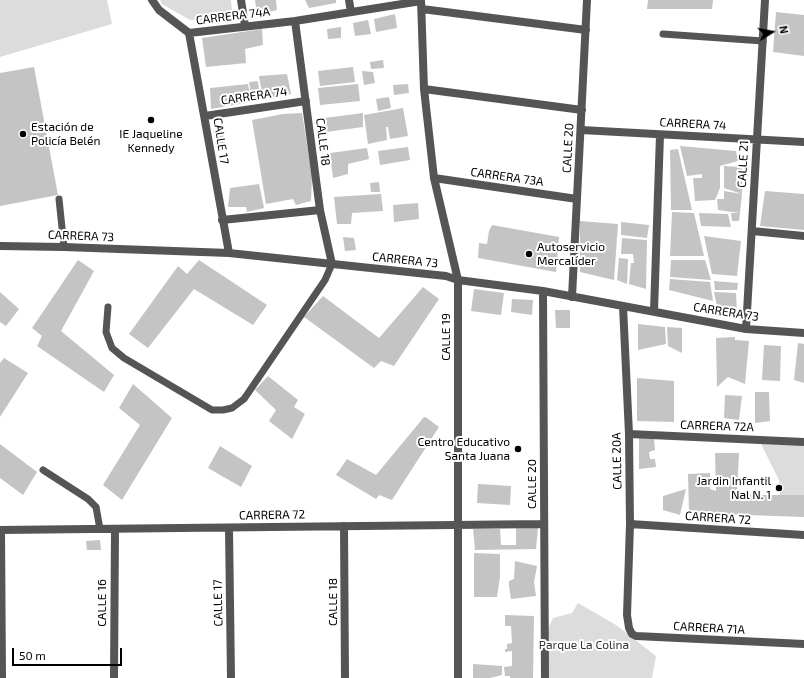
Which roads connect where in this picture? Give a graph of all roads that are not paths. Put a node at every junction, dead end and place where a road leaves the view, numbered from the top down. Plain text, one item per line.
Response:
1 (152, 0) edge
2 (241, 0) edge
3 (350, 0) edge
4 (587, 0) edge
5 (765, 0) edge
6 (421, 3) edge
7 (351, 12) junction
8 (295, 21) junction
9 (245, 26) junction
10 (586, 30) junction
11 (189, 33) junction
12 (663, 34) dead end
13 (763, 40) junction
14 (424, 89) junction
15 (306, 101) junction
16 (582, 110) junction
17 (205, 116) junction
18 (581, 130) junction
19 (660, 135) junction
20 (757, 140) junction
21 (804, 142) edge
22 (434, 178) junction
23 (59, 198) dead end
24 (577, 199) junction
25 (320, 210) junction
26 (222, 220) junction
27 (752, 231) junction
28 (804, 236) edge
29 (0, 246) edge
30 (64, 247) junction
31 (229, 253) junction
32 (332, 264) junction
33 (458, 280) junction
34 (543, 291) junction
35 (572, 297) junction
36 (623, 306) junction
37 (108, 307) dead end
38 (654, 311) junction
39 (746, 329) junction
40 (804, 333) edge
41 (629, 434) junction
42 (804, 442) edge
43 (43, 470) dead end
44 (544, 524) junction
45 (630, 524) junction
46 (458, 525) junction
47 (344, 526) junction
48 (229, 528) junction
49 (100, 529) junction
50 (115, 529) junction
51 (1, 530) edge
52 (804, 535) edge
53 (627, 615) joint
54 (804, 644) edge
55 (2, 678) edge
56 (114, 678) edge
57 (231, 678) edge
58 (345, 678) edge
59 (458, 678) edge
60 (545, 678) edge

1 - 11 street
2 - 9 street
3 - 7 street
4 - 10 street, CALLE 20
5 - 13 street, CALLE 21
6 - 7 street, CARRERA 74A
6 - 10 street, CARRERA 74A
6 - 14 street, CALLE 19
7 - 8 street, CARRERA 74A
8 - 9 street, CARRERA 74A
8 - 15 street, CALLE 18
9 - 11 street, CARRERA 74A
10 - 16 street, CALLE 20
11 - 17 street, CALLE 17
12 - 13 lane
13 - 20 street, CALLE 21
14 - 16 street
14 - 22 street, CALLE 19
15 - 17 street, CARRERA 74
15 - 25 street, CALLE 18
16 - 18 street, CALLE 20
17 - 26 street, CALLE 17
18 - 19 street, CARRERA 74
18 - 24 street, CALLE 20
19 - 20 street, CARRERA 74
19 - 38 street
20 - 21 street, CARRERA 74
20 - 27 street, CALLE 21
22 - 24 street, CARRERA 73A
22 - 33 street, CALLE 19
23 - 30 lane
24 - 35 street, CALLE 20
25 - 26 street
25 - 32 street, CALLE 18
26 - 31 street, CALLE 17
27 - 28 street
27 - 39 street, CALLE 21
29 - 30 street, CARRERA 73
30 - 31 street, CARRERA 73
31 - 32 street, CARRERA 73
32 - 33 street, CARRERA 73
32 - 37 lane
33 - 34 street, CARRERA 73
33 - 46 street, CALLE 19
34 - 35 street, CARRERA 73
34 - 44 street, CALLE 20
35 - 36 street, CARRERA 73
36 - 38 street, CARRERA 73
36 - 41 street, CALLE 20A
38 - 39 street, CARRERA 73
39 - 40 street, CARRERA 73
41 - 42 street, CARRERA 72A
41 - 45 street, CALLE 20A
43 - 49 lane
44 - 46 street, CARRERA 72
44 - 60 street, CALLE 20
45 - 52 street, CARRERA 72
45 - 53 street, CALLE 20A
46 - 47 street, CARRERA 72
46 - 59 street, CALLE 19
47 - 48 street, CARRERA 72
47 - 58 street, CALLE 18
48 - 50 street, CARRERA 72
48 - 57 street, CALLE 17
49 - 50 street, CARRERA 72
49 - 51 street, CARRERA 72
50 - 56 street, CALLE 16
51 - 55 street
53 - 54 street, CARRERA 71A

